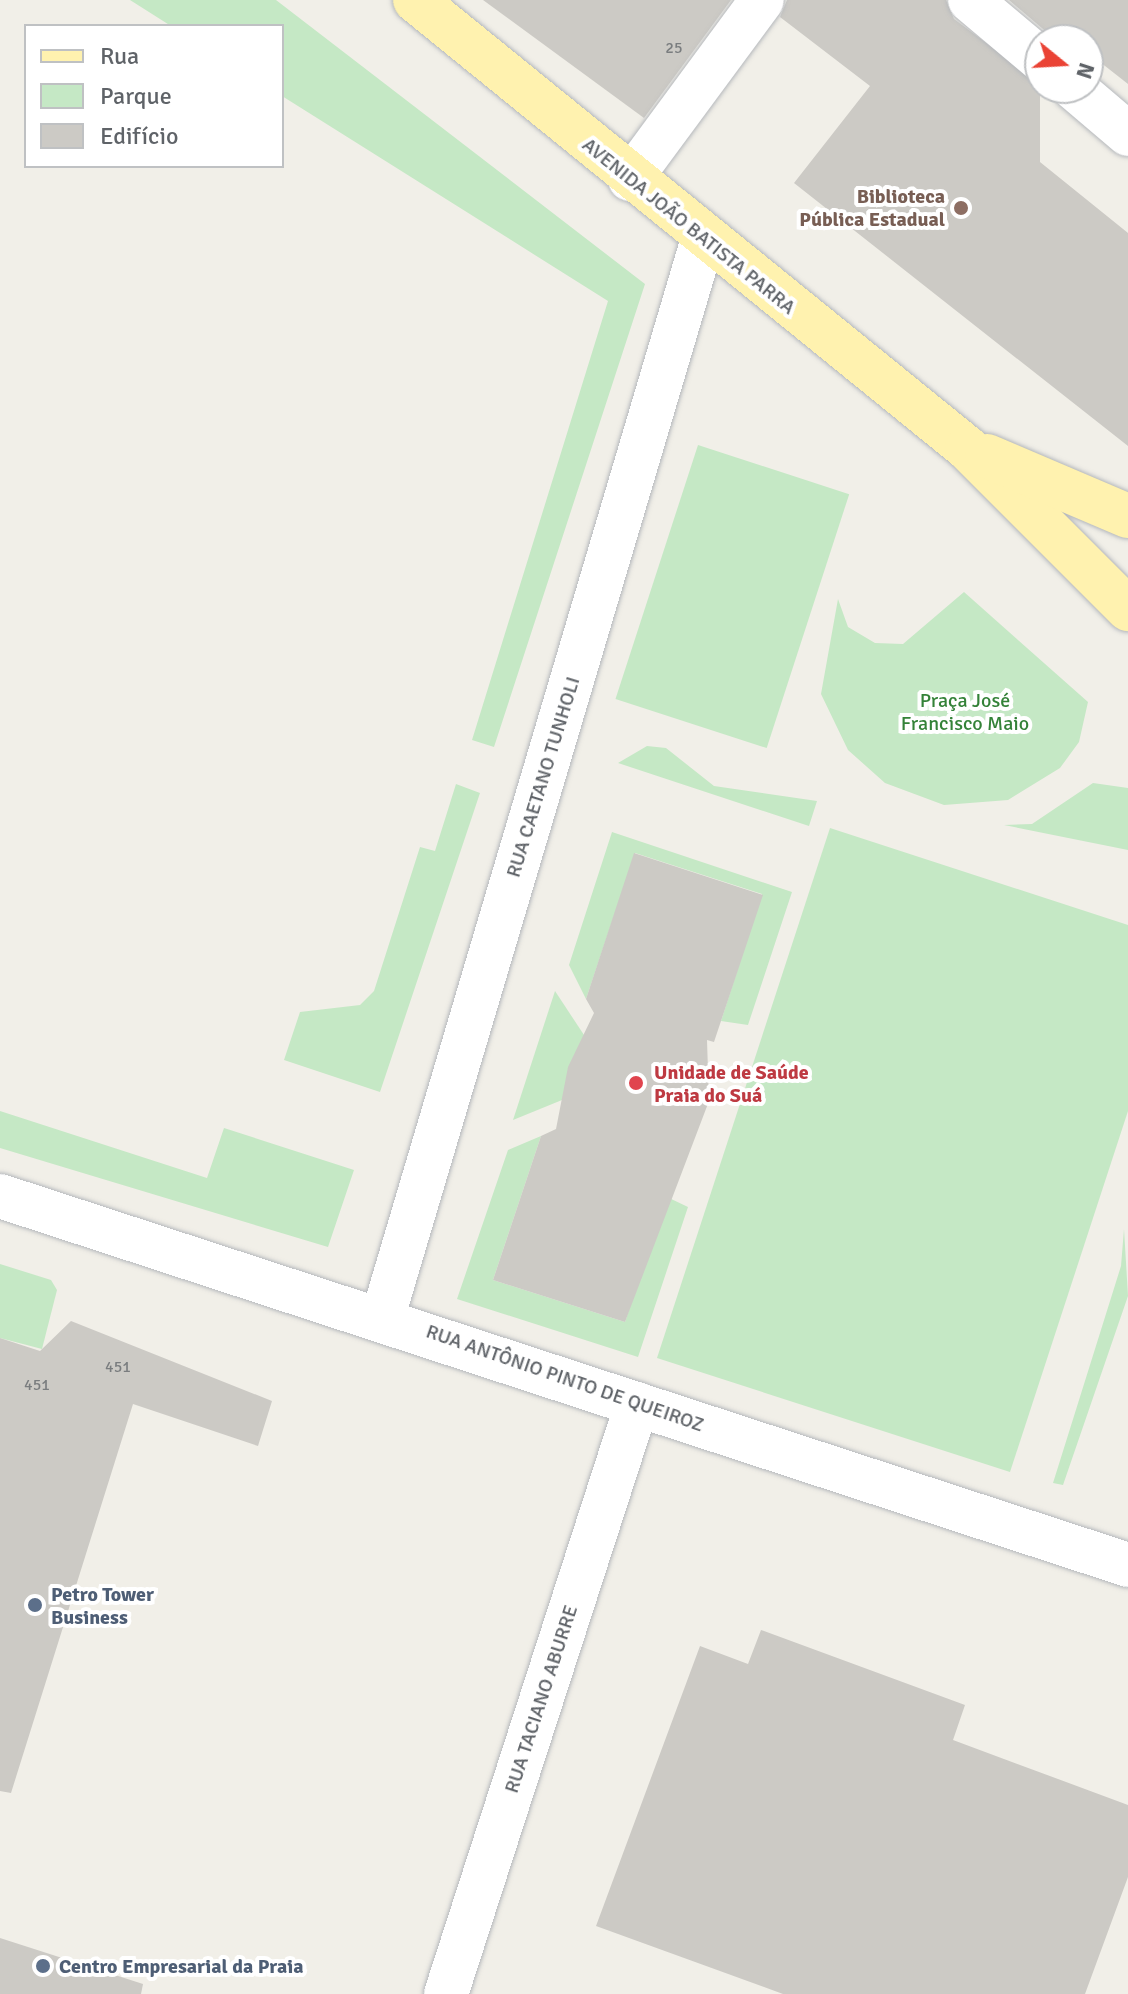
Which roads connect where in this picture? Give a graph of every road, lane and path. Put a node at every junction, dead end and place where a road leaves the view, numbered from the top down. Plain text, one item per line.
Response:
1 (415, 0) edge
2 (762, 0) edge
3 (970, 0) edge
4 (1024, 46) edge
5 (1097, 104) edge
6 (1125, 123) edge
7 (630, 179) junction
8 (703, 239) junction
9 (967, 448) junction
10 (1128, 516) edge
11 (1128, 609) edge
12 (0, 1196) edge
13 (383, 1316) junction
14 (637, 1404) junction
15 (1128, 1565) edge
16 (446, 1994) edge

1 - 7 main road, AVENIDA JOÃO BATISTA PARRA
2 - 7 street
3 - 4 street
5 - 6 street
7 - 8 main road, AVENIDA JOÃO BATISTA PARRA
8 - 9 main road, AVENIDA JOÃO BATISTA PARRA
8 - 13 street, RUA CAETANO TUNHOLI
9 - 10 main road, AVENIDA JOÃO BATISTA PARRA
9 - 11 main road, AVENIDA JOÃO BATISTA PARRA
12 - 13 street, RUA ANTÔNIO PINTO DE QUEIROZ
13 - 14 street, RUA ANTÔNIO PINTO DE QUEIROZ
14 - 15 street, RUA ANTÔNIO PINTO DE QUEIROZ
14 - 16 street, RUA TACIANO ABURRE

